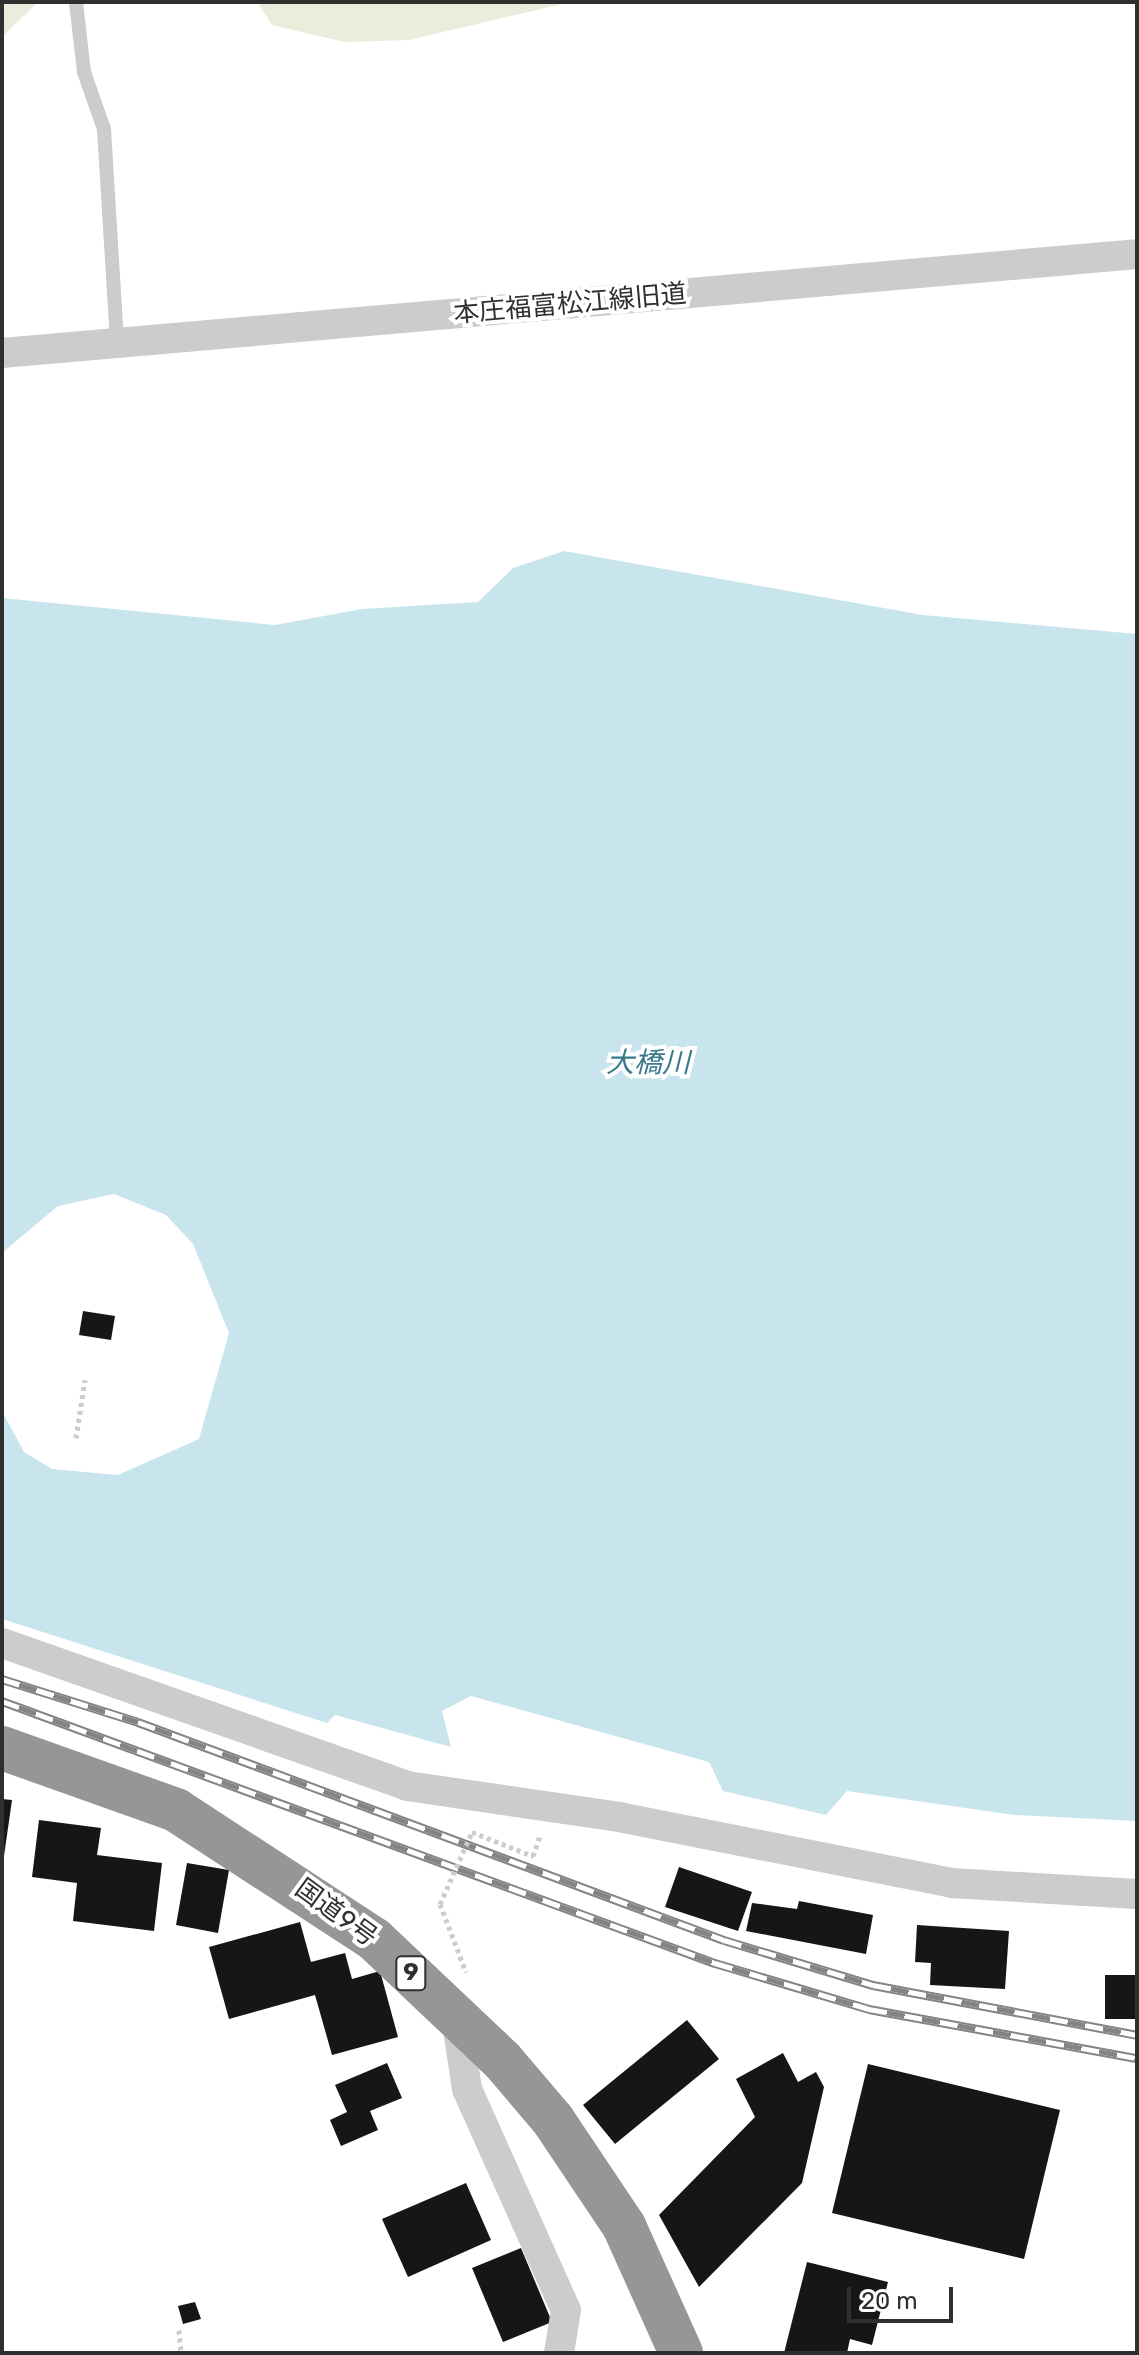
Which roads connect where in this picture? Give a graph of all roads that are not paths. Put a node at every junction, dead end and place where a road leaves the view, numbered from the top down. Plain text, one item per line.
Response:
1 (76, 2) edge
2 (1137, 254) edge
3 (117, 344) junction
4 (2, 353) edge
5 (2, 1643) edge
6 (2, 1748) edge
7 (1137, 1894) edge
8 (456, 2016) junction
9 (558, 2353) edge
10 (681, 2353) edge

1 - 3 lane
2 - 3 street, 本庄福富松江線旧道
3 - 4 street, 本庄福富松江線旧道
5 - 7 street
6 - 8 highway, 国道9号 / 9
8 - 9 street
8 - 10 highway, 国道9号 / 9

